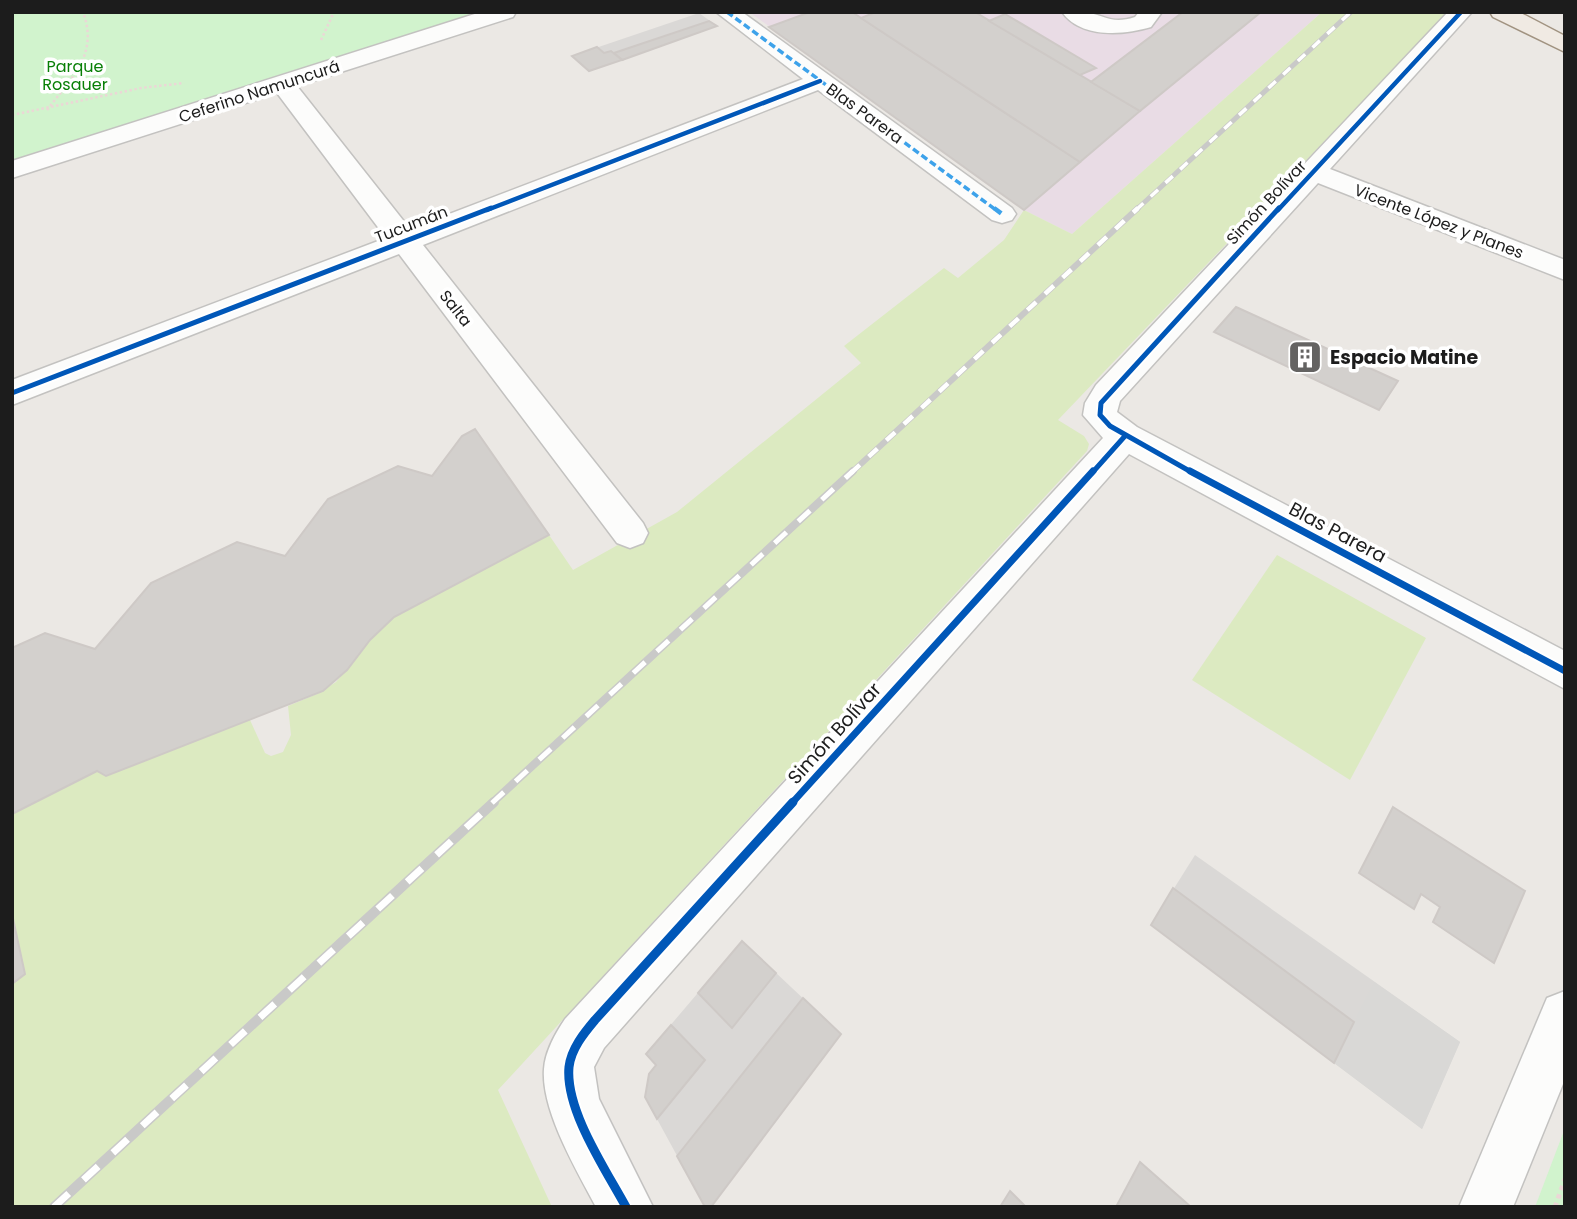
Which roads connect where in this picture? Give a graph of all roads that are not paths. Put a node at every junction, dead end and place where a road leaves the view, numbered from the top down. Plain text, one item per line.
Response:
1 (505, 12) edge
2 (727, 12) edge
3 (1073, 12) edge
4 (1164, 12) edge
5 (1461, 12) edge
6 (1501, 12) edge
7 (1147, 17) edge
8 (1565, 44) edge
9 (820, 80) junction
10 (282, 83) junction
11 (12, 170) edge
12 (1313, 172) junction
13 (1002, 214) dead end
14 (405, 241) junction
15 (1565, 271) edge
16 (12, 393) edge
17 (1112, 425) junction
18 (630, 533) dead end
19 (1565, 671) edge
20 (1565, 1016) edge
21 (626, 1207) edge
22 (1486, 1207) edge

1 - 10 street, Ceferino Namuncurá
2 - 9 street, Blas Parera
3 - 7 street
4 - 7 street
5 - 12 street, Simón Bolívar
6 - 8 main road
9 - 13 street, Blas Parera
9 - 14 street, Tucumán
10 - 11 street, Ceferino Namuncurá
10 - 14 street, Salta
12 - 15 street, Vicente López y Planes
12 - 17 street, Simón Bolívar
14 - 16 street, Tucumán
14 - 18 street, Salta
17 - 19 street, Blas Parera
17 - 21 street, Simón Bolívar
20 - 22 street

